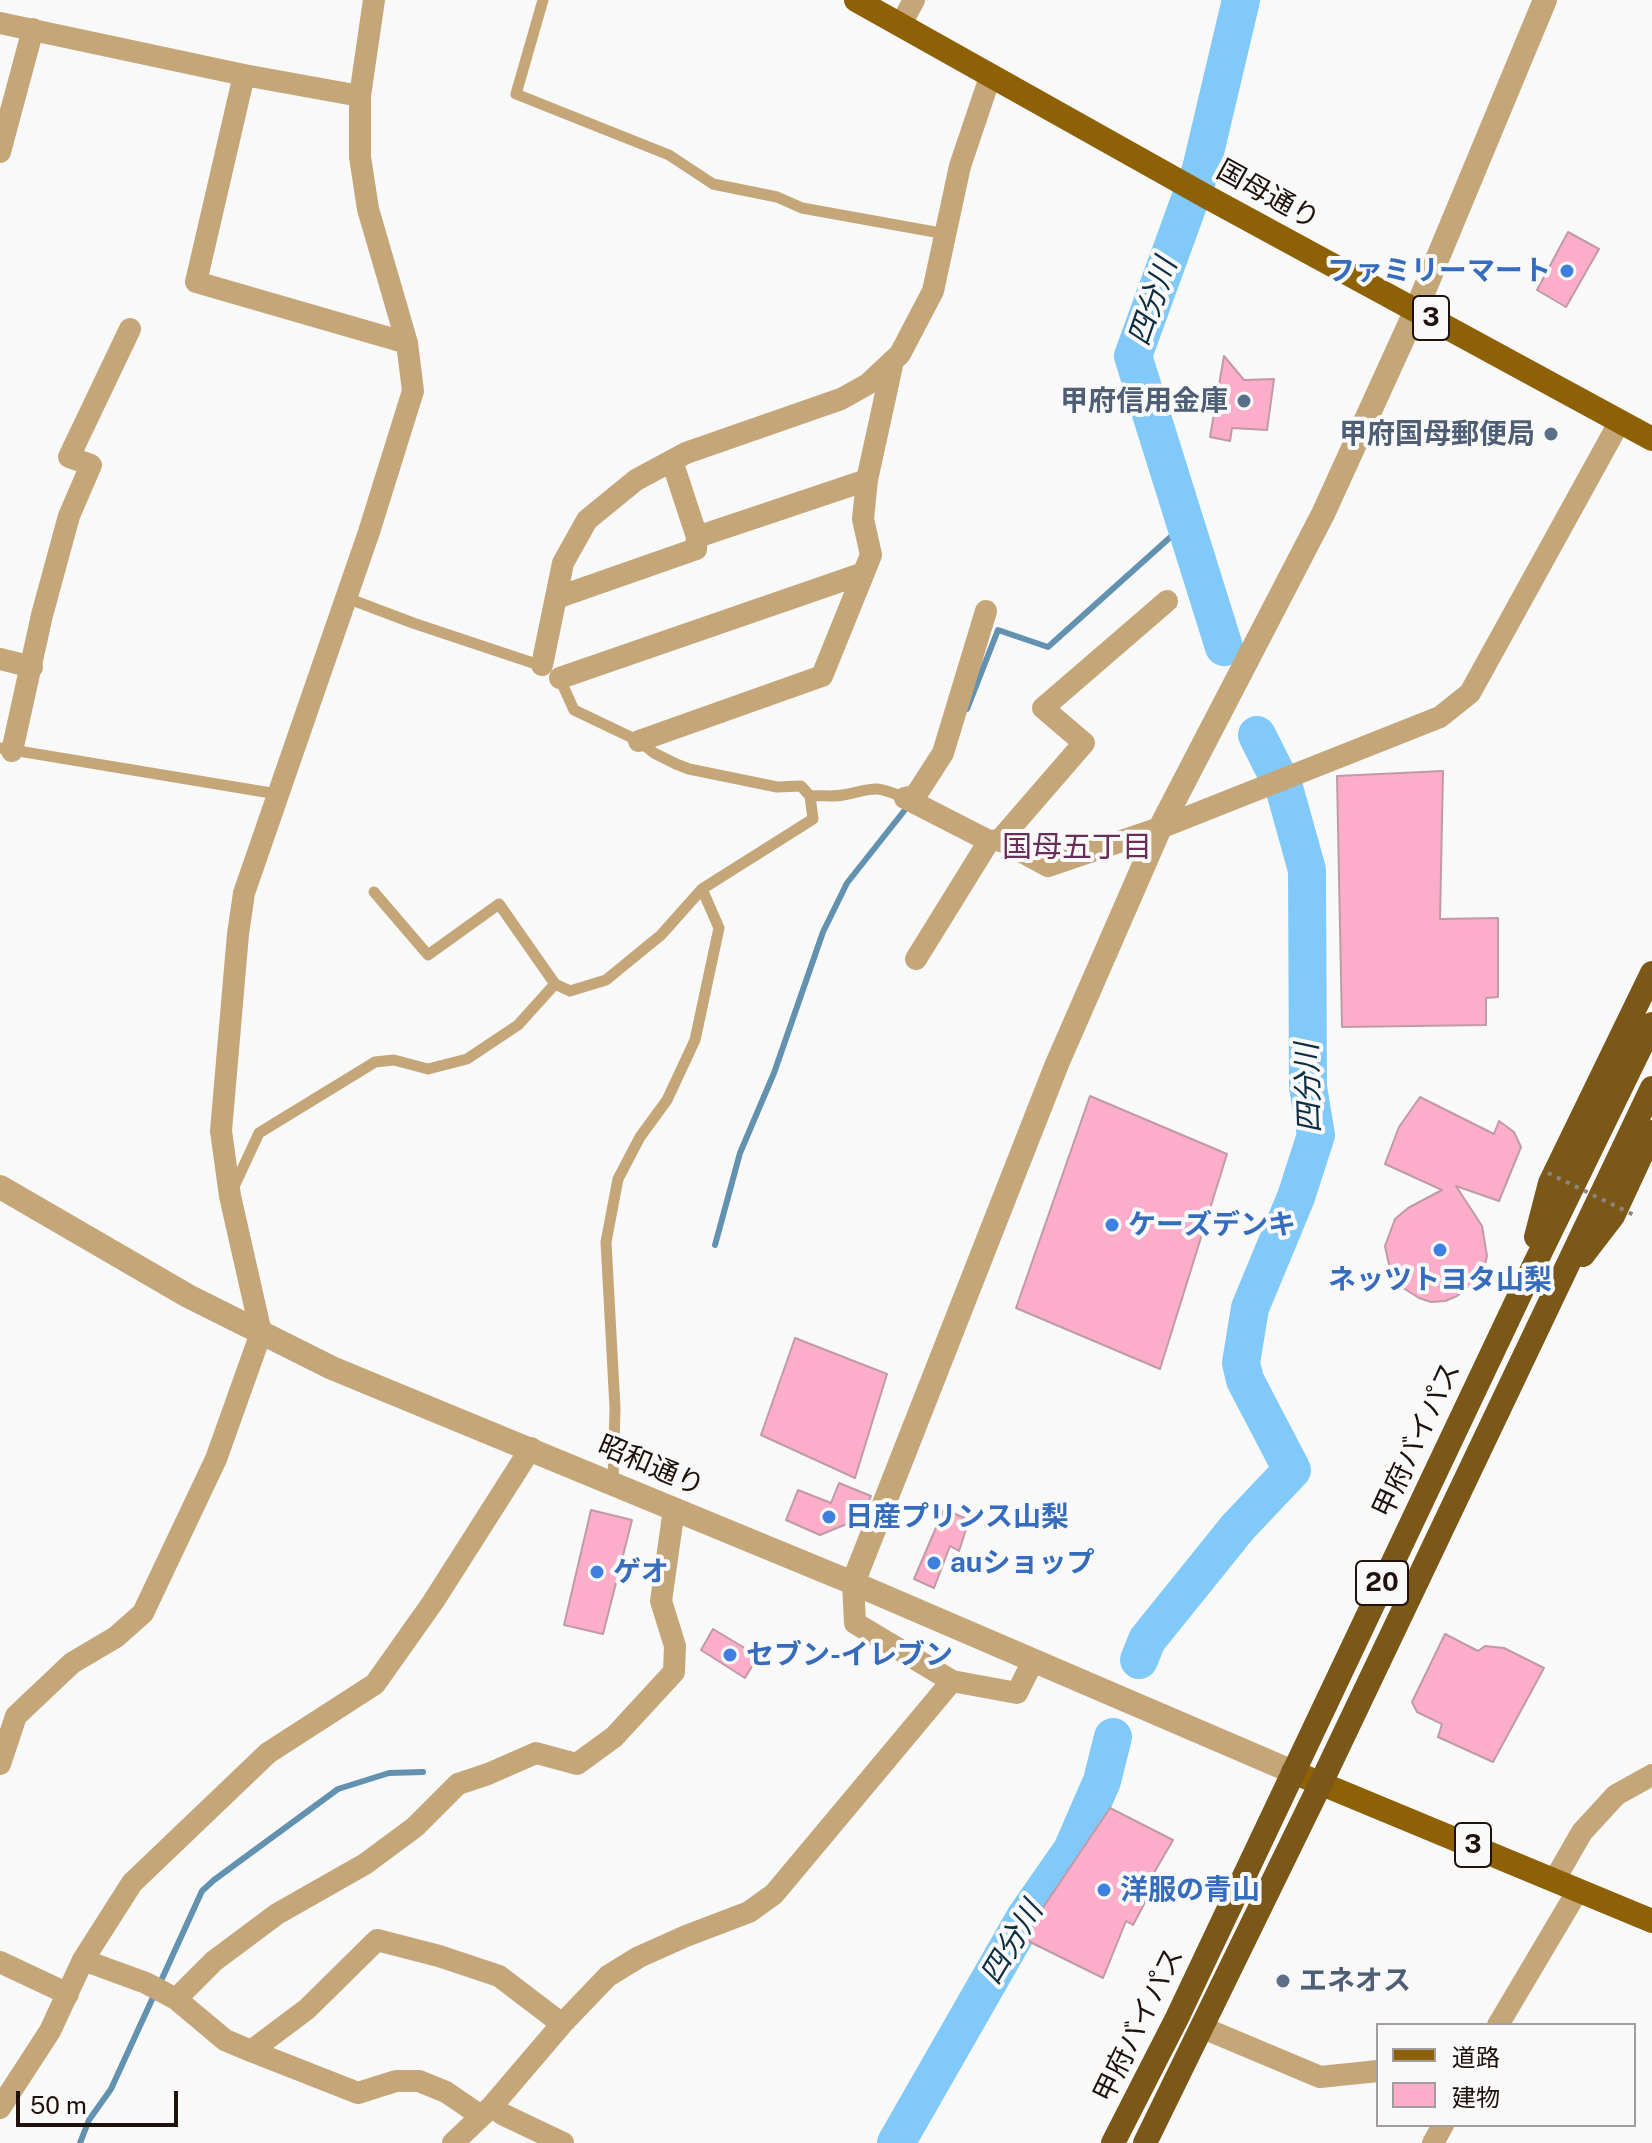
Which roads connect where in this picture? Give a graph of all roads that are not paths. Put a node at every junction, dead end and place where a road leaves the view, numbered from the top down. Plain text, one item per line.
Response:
1 (374, 0) edge
2 (543, 0) edge
3 (856, 0) edge
4 (914, 0) edge
5 (1545, 0) edge
6 (0, 23) edge
7 (901, 24) junction
8 (33, 29) junction
9 (244, 75) junction
10 (990, 77) junction
11 (360, 96) junction
12 (0, 152) edge
13 (946, 234) junction
14 (1416, 310) junction
15 (130, 329) dead end
16 (407, 343) junction
17 (893, 361) junction
18 (1620, 421) junction
19 (1652, 439) edge
20 (672, 461) junction
21 (867, 480) junction
22 (697, 537) junction
23 (864, 573) junction
24 (347, 598) junction
25 (556, 598) junction
26 (1167, 601) dead end
27 (986, 611) dead end
28 (0, 659) edge
29 (32, 667) junction
30 (551, 671) junction
31 (639, 741) junction
32 (6, 750) edge
33 (277, 794) junction
34 (810, 796) junction
35 (905, 798) junction
36 (1160, 828) junction
37 (994, 840) junction
38 (702, 889) junction
39 (374, 892) dead end
40 (916, 959) dead end
41 (1652, 973) edge
42 (555, 984) junction
43 (1652, 1024) edge
44 (1652, 1088) edge
45 (1652, 1132) edge
46 (0, 1187) edge
47 (230, 1196) junction
48 (1522, 1290) junction
49 (1548, 1302) junction
50 (261, 1333) junction
51 (531, 1448) junction
52 (613, 1482) junction
53 (674, 1509) junction
54 (853, 1583) junction
55 (1033, 1661) junction
56 (952, 1681) junction
57 (0, 1764) edge
58 (1293, 1772) junction
59 (1652, 1775) edge
60 (1321, 1783) junction
61 (1555, 1879) junction
62 (1578, 1890) junction
63 (1652, 1921) edge
64 (83, 1960) junction
65 (0, 1962) edge
66 (68, 1994) junction
67 (173, 1997) junction
68 (1499, 2023) edge
69 (562, 2024) junction
70 (1201, 2027) junction
71 (251, 2051) junction
72 (1376, 2071) edge
73 (0, 2108) edge
74 (486, 2111) junction
75 (453, 2143) edge
76 (563, 2143) edge
77 (1113, 2143) edge
78 (1145, 2143) edge

1 - 11 street
2 - 13 lane
3 - 7 main road, 国母通り / 3
4 - 7 street
5 - 14 street
6 - 8 street
7 - 10 main road, 国母通り / 3
8 - 9 street
8 - 12 street
9 - 11 street
9 - 16 street
10 - 13 street
10 - 14 main road, 国母通り / 3
11 - 16 street
13 - 17 street
14 - 18 main road, 国母通り / 3
14 - 36 street
15 - 29 street
16 - 24 street
17 - 20 street
17 - 21 street
18 - 19 main road, 国母通り / 3
18 - 36 street
20 - 22 street
20 - 25 street
21 - 22 street
21 - 23 street
22 - 25 street
23 - 30 street
23 - 31 street
24 - 30 lane
24 - 33 street
25 - 30 street
26 - 37 street
27 - 35 street
28 - 29 street
29 - 32 street
30 - 31 lane
31 - 34 lane
32 - 33 lane
33 - 47 street
34 - 35 lane
34 - 38 lane
35 - 37 street
36 - 37 street
36 - 54 street
37 - 40 street
38 - 42 lane
38 - 52 lane
39 - 42 lane
41 - 48 highway
42 - 47 lane
43 - 48 highway, 甲府バイパス / 20
44 - 49 highway, 甲府バイパス / 20
45 - 49 highway
46 - 50 street, 昭和通り
47 - 50 street
48 - 58 highway, 甲府バイパス / 20
49 - 60 highway, 甲府バイパス / 20
50 - 51 street, 昭和通り
50 - 57 street
51 - 52 street, 昭和通り
51 - 64 street
52 - 53 street, 昭和通り
53 - 54 street, 昭和通り
53 - 67 street
54 - 55 street, 昭和通り
54 - 56 street
55 - 56 street
55 - 58 street, 昭和通り
56 - 69 street
58 - 60 main road, 3
58 - 77 highway, 甲府バイパス / 20
59 - 61 street
60 - 61 main road, 3
60 - 70 highway, 甲府バイパス / 20
61 - 62 main road, 3
62 - 63 main road, 3
62 - 68 street
64 - 66 street
64 - 67 street
65 - 66 street
66 - 73 street
67 - 71 street
69 - 71 street
69 - 74 street
70 - 72 street
70 - 78 highway, 甲府バイパス / 20
71 - 74 street
74 - 75 street
74 - 76 street

